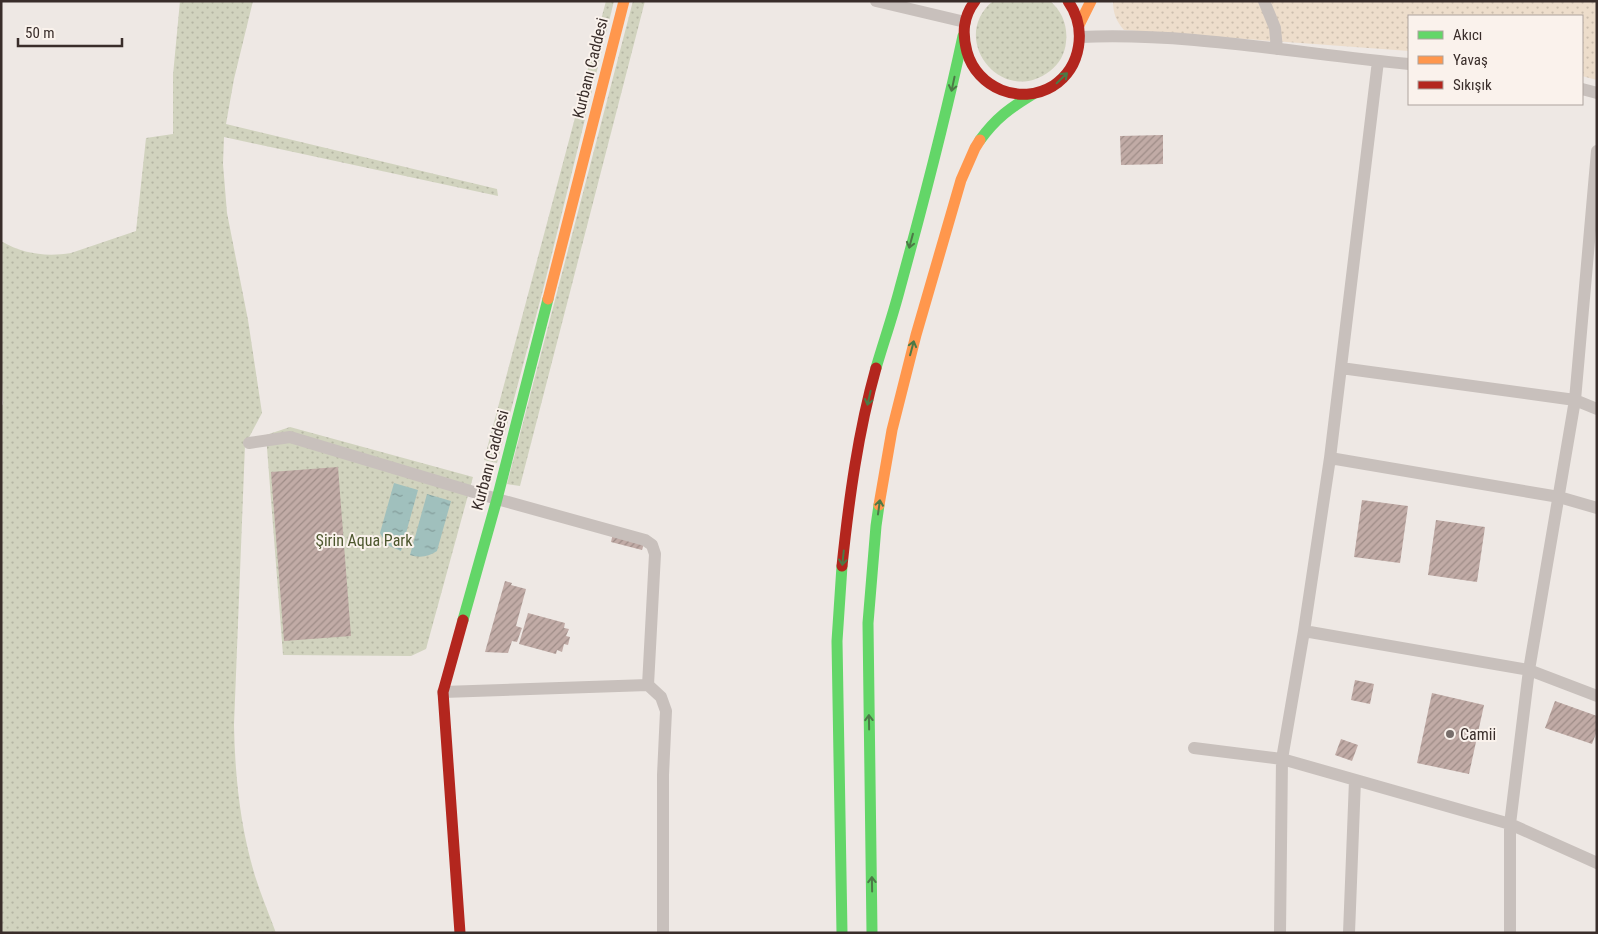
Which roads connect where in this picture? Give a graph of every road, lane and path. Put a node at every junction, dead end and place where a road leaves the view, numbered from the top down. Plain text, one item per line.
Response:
1 (624, 1) edge
2 (876, 1) edge
3 (975, 1) edge
4 (1068, 1) edge
5 (1091, 1) edge
6 (1264, 1) edge
7 (965, 22) junction
8 (1080, 31) junction
9 (963, 36) junction
10 (1277, 49) junction
11 (1378, 61) junction
12 (1408, 64) edge
13 (1583, 89) edge
14 (1597, 93) edge
15 (1033, 94) junction
16 (1597, 151) edge
17 (1341, 368) junction
18 (1575, 400) junction
19 (1597, 408) edge
20 (249, 443) dead end
21 (1330, 458) junction
22 (1559, 497) junction
23 (497, 499) junction
24 (1597, 508) edge
25 (1304, 631) junction
26 (1529, 670) junction
27 (648, 685) junction
28 (443, 692) junction
29 (1597, 696) edge
30 (1194, 748) dead end
31 (1282, 759) junction
32 (1355, 780) junction
33 (1510, 824) junction
34 (1597, 863) edge
35 (460, 933) edge
36 (663, 933) edge
37 (842, 933) edge
38 (872, 933) edge
39 (1280, 933) edge
40 (1349, 933) edge
41 (1510, 933) edge

1 - 23 main road, Kurbanı Caddesi
2 - 7 street
3 - 7 main road
4 - 8 main road
5 - 8 main road
6 - 10 street
7 - 9 main road
8 - 10 street
15 -> 8 main road
9 - 15 main road
9 -> 37 main road
10 - 11 street
11 - 12 street
11 - 17 street
13 - 14 street
38 -> 15 main road
16 - 18 street
17 - 18 street
17 - 21 street
18 - 19 street
18 - 22 street
20 - 23 street
21 - 22 street
21 - 25 street
22 - 24 street
22 - 26 street
23 - 27 street
23 - 28 main road, Kurbanı Caddesi
25 - 26 street
25 - 31 street
26 - 29 street
26 - 33 street
27 - 28 street
27 - 36 street
28 - 35 main road, Kurbanı Caddesi
30 - 31 street
31 - 32 street
31 - 39 street
32 - 33 street
32 - 40 street
33 - 34 street
33 - 41 street

